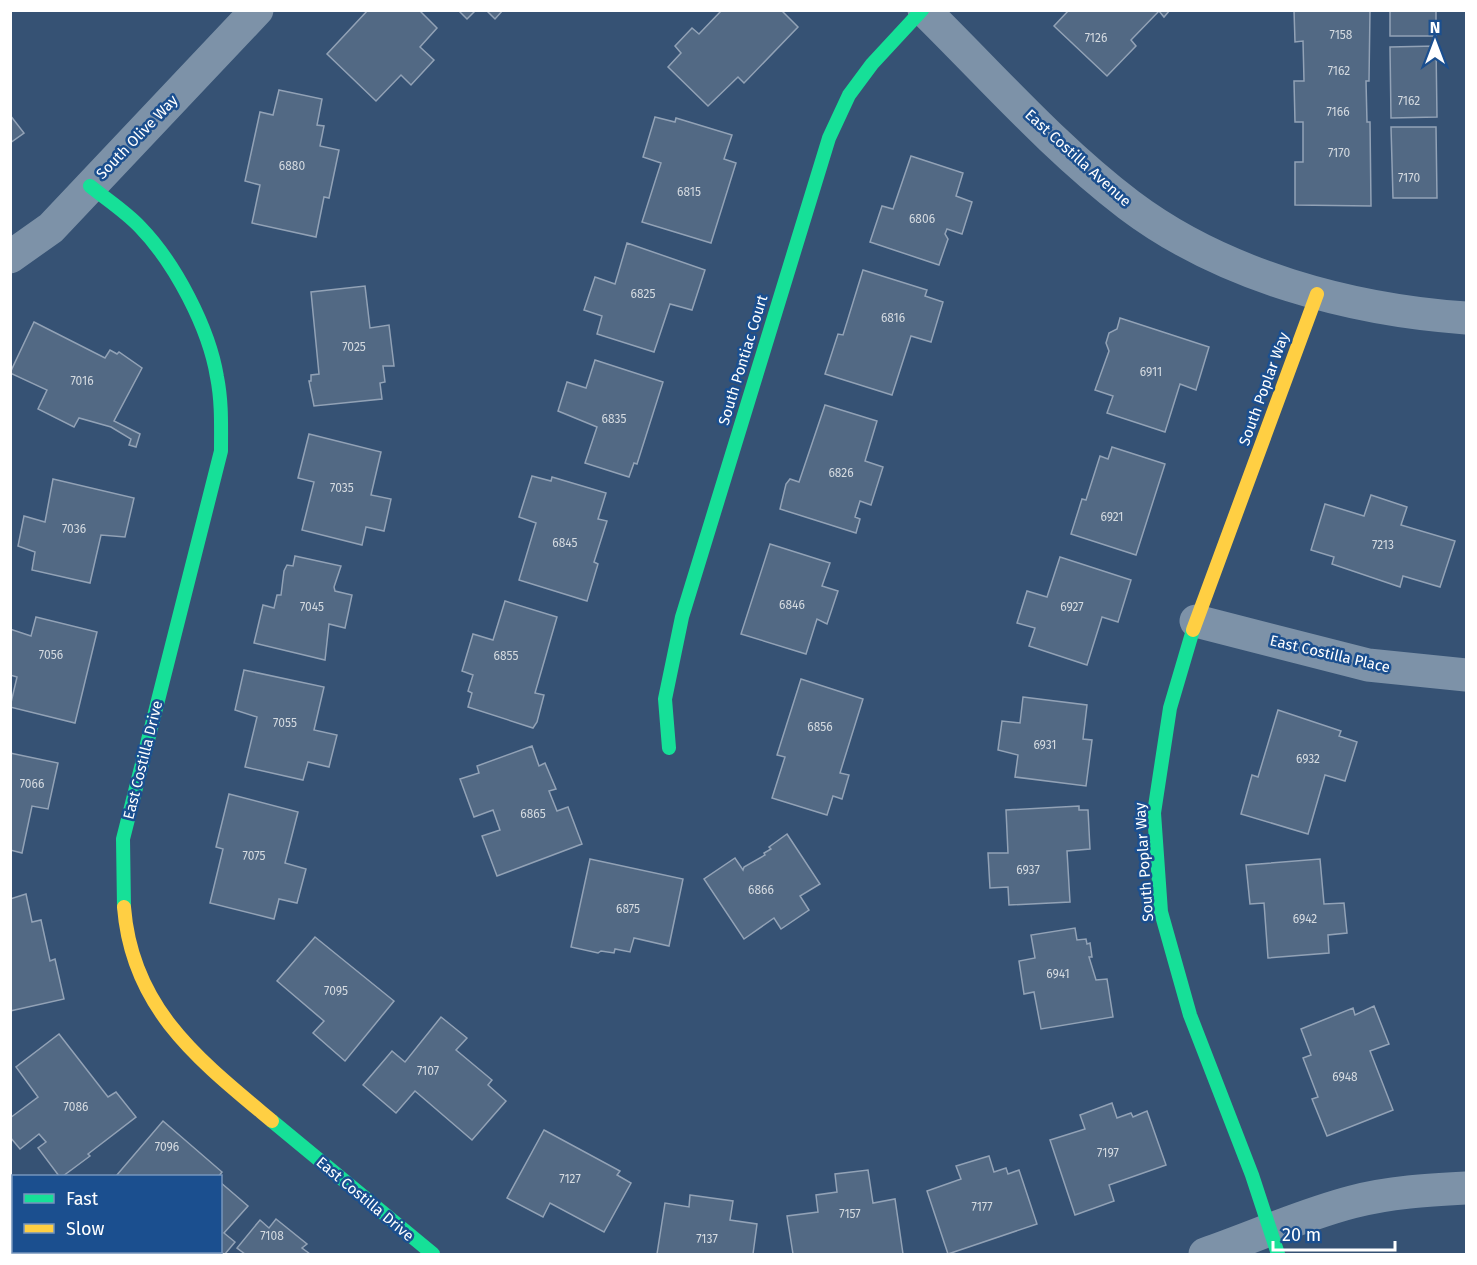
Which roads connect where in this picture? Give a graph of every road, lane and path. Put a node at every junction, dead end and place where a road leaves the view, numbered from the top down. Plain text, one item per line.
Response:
1 (257, 10) edge
2 (923, 10) edge
3 (90, 186) junction
4 (10, 257) edge
5 (1317, 294) junction
6 (1467, 318) edge
7 (1196, 621) junction
8 (1467, 675) edge
9 (669, 748) dead end
10 (1467, 1188) edge
11 (1274, 1243) edge
12 (433, 1254) edge
13 (1205, 1254) edge

1 - 3 street, South Olive Way
2 - 5 street, East Costilla Avenue
2 - 9 street, South Pontiac Court
3 - 4 street, South Olive Way
3 - 12 street, East Costilla Drive
5 - 6 street, East Costilla Avenue
5 - 7 street, South Poplar Way
7 - 8 street, East Costilla Place
7 - 11 street, South Poplar Way
10 - 11 street
11 - 13 street

